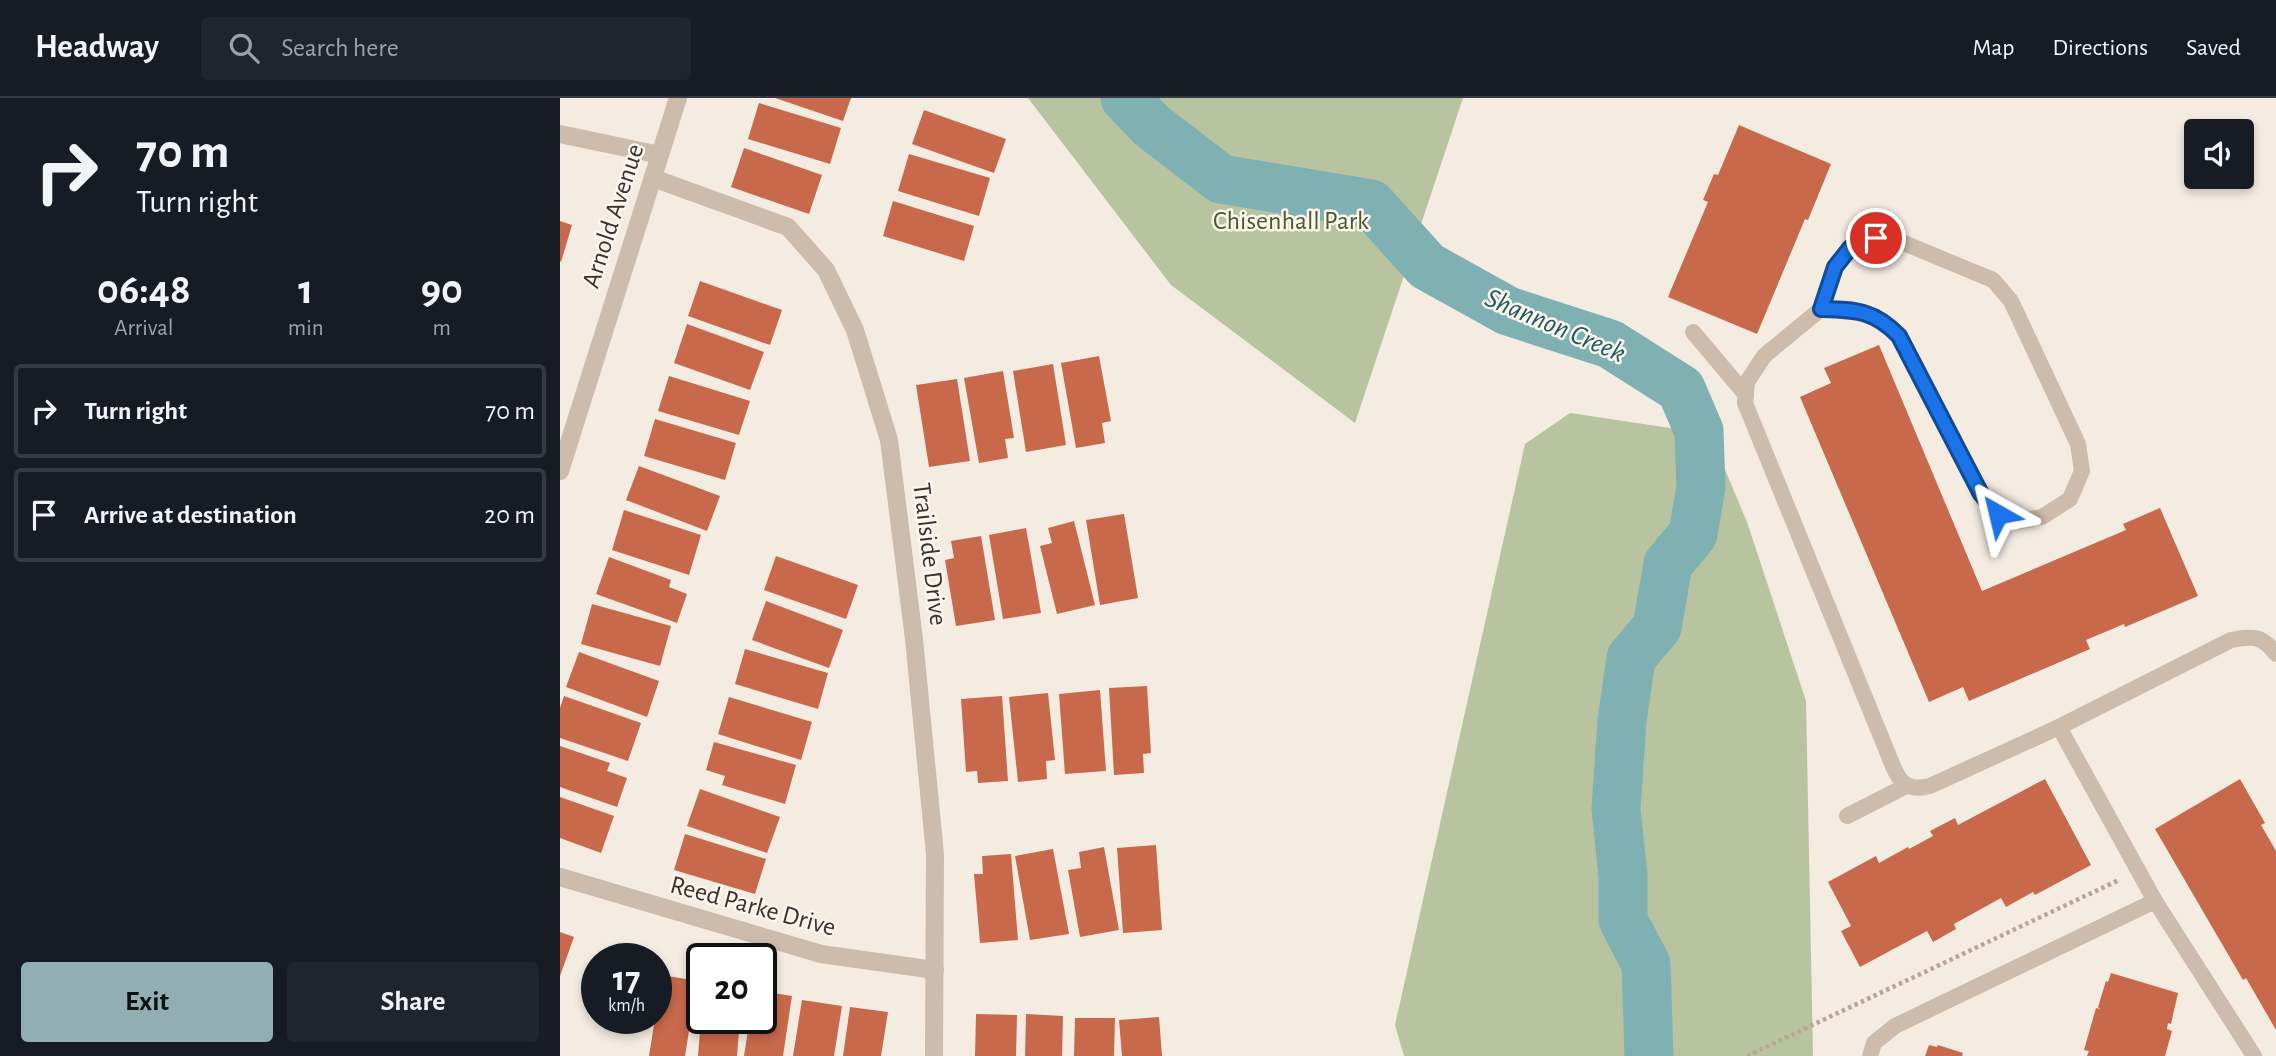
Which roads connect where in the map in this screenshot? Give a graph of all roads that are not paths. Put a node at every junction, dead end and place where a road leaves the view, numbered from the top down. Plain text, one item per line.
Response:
1 (678, 98) edge
2 (560, 134) edge
3 (660, 155) junction
4 (653, 178) junction
5 (1821, 309) junction
6 (1693, 332) dead end
7 (1746, 394) junction
8 (560, 471) edge
9 (2276, 654) edge
10 (2059, 727) junction
11 (1906, 786) junction
12 (1847, 816) dead end
13 (560, 877) edge
14 (2155, 901) junction
15 (935, 970) junction
16 (934, 1056) edge
17 (1870, 1056) edge
18 (2254, 1056) edge

1 - 3 street, Arnold Avenue
2 - 3 street
3 - 4 street, Arnold Avenue
4 - 8 street, Arnold Avenue
4 - 15 street, Trailside Drive
5 - 5 lane
5 - 7 lane
6 - 7 lane
7 - 11 lane
9 - 10 lane
10 - 11 lane
10 - 14 lane
11 - 12 lane
13 - 15 street, Reed Parke Drive
14 - 17 lane
14 - 18 lane
15 - 16 street, Trailside Drive

